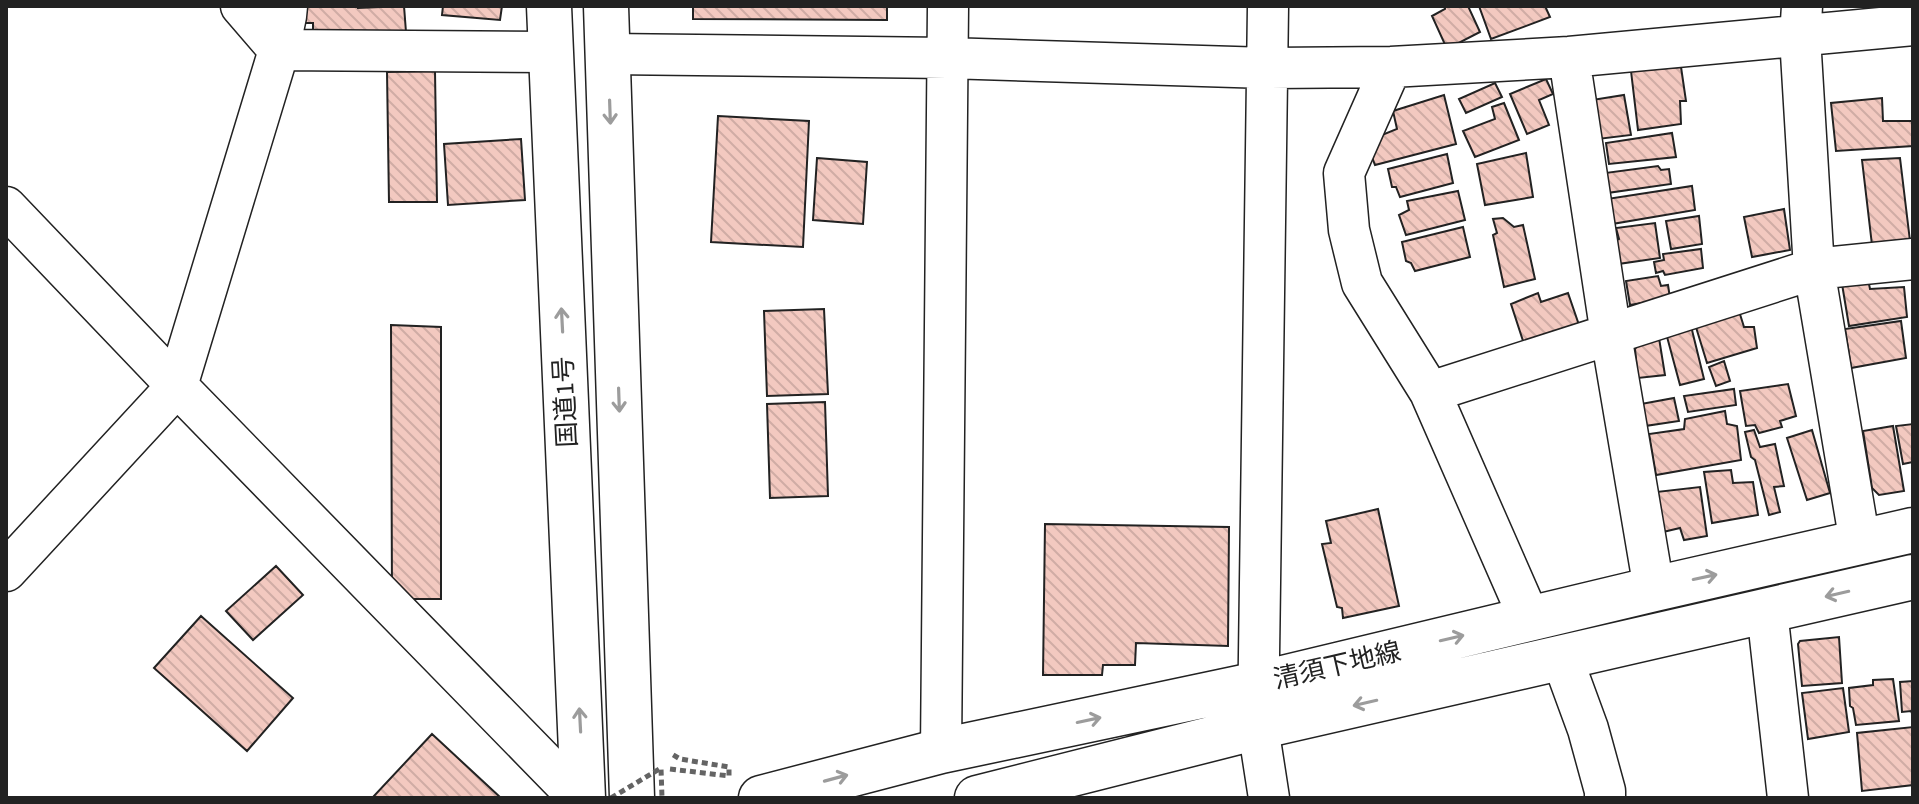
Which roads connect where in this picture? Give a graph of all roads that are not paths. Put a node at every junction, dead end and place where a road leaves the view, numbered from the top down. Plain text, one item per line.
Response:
1 (241, 6) edge
2 (287, 6) edge
3 (549, 6) edge
4 (606, 6) edge
5 (948, 6) edge
6 (1268, 6) edge
7 (1801, 21) edge
8 (1913, 25) edge
9 (279, 50) junction
10 (550, 52) junction
11 (608, 54) junction
12 (1569, 57) junction
13 (947, 58) junction
14 (1391, 67) junction
15 (1267, 68) junction
16 (6, 207) edge
17 (1913, 259) edge
18 (1814, 269) junction
19 (1611, 335) junction
20 (177, 386) junction
21 (1430, 392) junction
22 (1913, 530) edge
23 (1860, 543) junction
24 (6, 571) edge
25 (1913, 577) edge
26 (1654, 589) junction
27 (1767, 611) junction
28 (1530, 620) junction
29 (1562, 658) junction
30 (1258, 684) junction
31 (1258, 727) junction
32 (941, 751) junction
33 (646, 783) edge
34 (581, 798) edge
35 (761, 798) edge
36 (977, 798) edge
37 (1269, 798) edge
38 (1605, 798) edge
39 (1788, 798) edge

1 - 9 street
2 - 9 street
3 - 10 main road, 国道1号
4 - 11 main road, 国道1号
5 - 13 street
6 - 15 street
7 - 8 street
7 - 12 street
7 - 18 street
9 - 10 street
9 - 20 street
34 -> 10 main road, 国道1号
11 - 13 street
11 -> 33 main road, 国道1号
12 - 14 street
12 - 19 street
13 - 15 street
13 - 32 street
14 - 15 street
14 - 21 street
15 - 30 street
16 - 20 street
17 - 18 street
18 - 19 street
18 - 23 street
19 - 21 street
19 - 26 street
20 - 24 street
20 - 34 street
21 - 28 street
22 - 23 main road, 清須下地線
26 -> 23 main road, 清須下地線
25 -> 27 main road, 清須下地線
26 - 28 main road, 清須下地線
27 - 29 main road, 清須下地線
27 - 39 street
30 -> 28 main road, 清須下地線
29 -> 31 main road, 清須下地線
29 - 38 street
30 - 31 street
32 -> 30 main road, 清須下地線
31 - 36 main road, 清須下地線
31 - 37 street
35 -> 32 main road, 清須下地線

